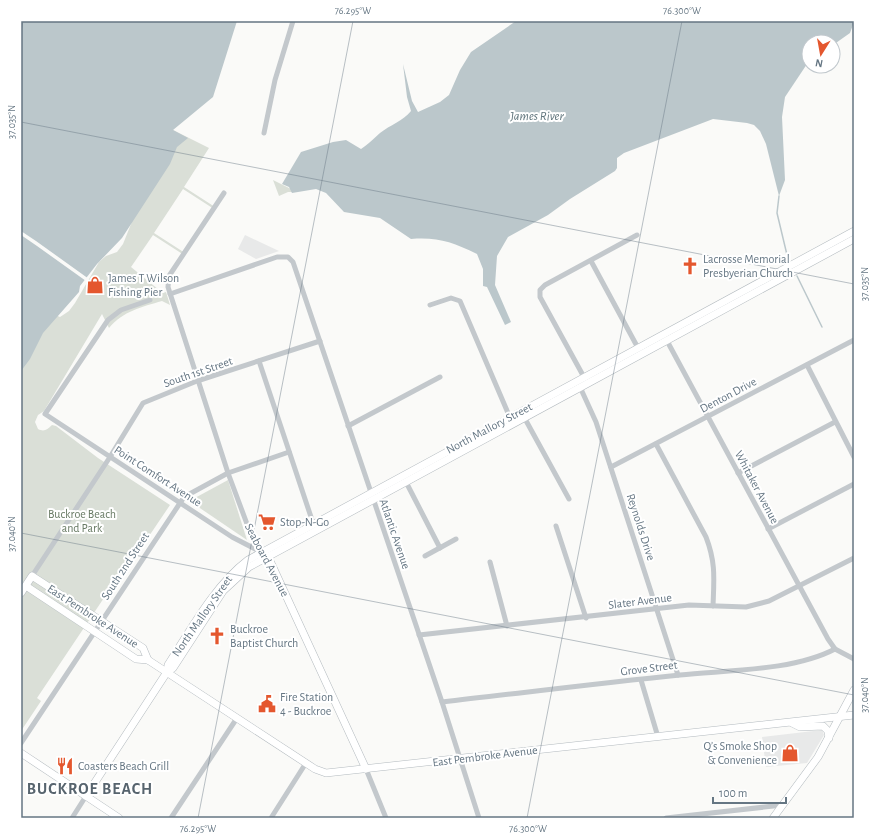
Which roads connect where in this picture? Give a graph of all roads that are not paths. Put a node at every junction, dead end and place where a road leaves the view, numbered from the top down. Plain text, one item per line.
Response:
1 (293, 21) edge
2 (264, 133) dead end
3 (224, 193) dead end
4 (854, 231) edge
5 (637, 235) dead end
6 (851, 240) edge
7 (591, 261) junction
8 (170, 294) junction
9 (150, 300) dead end
10 (430, 305) dead end
11 (665, 337) junction
12 (854, 340) edge
13 (320, 341) junction
14 (638, 348) junction
15 (259, 361) junction
16 (807, 365) junction
17 (440, 377) dead end
18 (585, 380) junction
19 (197, 381) junction
20 (580, 387) junction
21 (708, 416) junction
22 (524, 417) junction
23 (511, 420) junction
24 (836, 422) junction
25 (348, 426) junction
26 (656, 444) junction
27 (289, 452) junction
28 (110, 457) junction
29 (854, 457) edge
30 (611, 467) junction
31 (738, 472) junction
32 (228, 473) junction
33 (406, 482) junction
34 (854, 484) edge
35 (371, 496) junction
36 (569, 499) dead end
37 (180, 502) junction
38 (313, 523) junction
39 (556, 526) dead end
40 (768, 529) junction
41 (456, 539) dead end
42 (440, 548) junction
43 (264, 554) junction
44 (425, 556) dead end
45 (854, 558) edge
46 (490, 562) dead end
47 (32, 576) junction
48 (26, 586) junction
49 (799, 586) junction
50 (21, 593) edge
51 (713, 606) junction
52 (657, 610) junction
53 (586, 618) junction
54 (101, 621) junction
55 (507, 626) junction
56 (94, 632) junction
57 (419, 635) junction
58 (835, 649) junction
59 (854, 659) edge
60 (148, 660) junction
61 (167, 672) junction
62 (678, 675) junction
63 (641, 680) junction
64 (853, 692) edge
65 (442, 702) junction
66 (854, 705) edge
67 (854, 715) edge
68 (840, 717) junction
69 (237, 718) junction
70 (791, 723) junction
71 (658, 737) junction
72 (829, 738) junction
73 (21, 744) edge
74 (21, 753) edge
75 (460, 759) junction
76 (306, 763) junction
77 (366, 769) junction
78 (86, 796) junction
79 (783, 806) junction
80 (72, 818) edge
81 (119, 818) edge
82 (172, 818) edge
83 (271, 818) edge
84 (386, 818) edge
85 (479, 818) edge
86 (666, 818) edge
87 (773, 818) edge

1 - 2 street
3 - 8 street, Seaboard Avenue
4 - 6 main road, North Mallory Street
5 - 7 street
6 - 11 main road, North Mallory Street
7 - 14 street
7 - 18 street
8 - 13 street, Atlantic Avenue
8 - 19 street, Seaboard Avenue
9 - 28 street, Point Comfort Avenue
10 - 23 street
11 - 14 main road, North Mallory Street
11 - 18 main road, North Mallory Street
11 - 21 street, Whitaker Avenue
12 - 16 street, Denton Drive
13 - 15 street, South 1st Street
13 - 25 street, Atlantic Avenue
14 - 18 main road, North Mallory Street
15 - 19 street, South 1st Street
15 - 27 street
16 - 21 street, Denton Drive
16 - 24 street
17 - 25 street
18 - 20 main road, North Mallory Street
18 - 23 main road, North Mallory Street
19 - 28 street, South 1st Street
19 - 32 street, Seaboard Avenue
20 - 22 main road, North Mallory Street
20 - 30 street, Reynolds Drive
21 - 26 street, Denton Drive
21 - 31 street, Whitaker Avenue
22 - 23 main road, North Mallory Street
22 - 36 street
23 - 33 main road, North Mallory Street
23 - 35 main road, North Mallory Street
24 - 29 street
24 - 31 street
25 - 35 street, Atlantic Avenue
26 - 30 street, Denton Drive
26 - 51 street
27 - 32 street, South 2nd Street
27 - 38 street
28 - 37 street, Point Comfort Avenue
28 - 47 street, South 1st Street
30 - 52 street, Reynolds Drive
31 - 40 street, Whitaker Avenue
32 - 37 street, South 2nd Street
32 - 43 street, Seaboard Avenue
33 - 35 main road, North Mallory Street
33 - 42 street
34 - 40 street
35 - 38 main road, North Mallory Street
35 - 43 main road, North Mallory Street
35 - 57 street, Atlantic Avenue
37 - 43 street, Point Comfort Avenue
37 - 54 street, South 2nd Street
38 - 43 main road, North Mallory Street
39 - 53 street
40 - 49 street, Whitaker Avenue
41 - 42 street
42 - 44 street
43 - 61 main road, North Mallory Street
43 - 77 main road, Seaboard Avenue
45 - 49 street, Slater Avenue
46 - 55 street
47 - 48 main road
47 - 54 main road, East Pembroke Avenue
48 - 50 main road
48 - 56 main road, East Pembroke Avenue
49 - 51 street, Slater Avenue
49 - 58 street, Whitaker Avenue
51 - 52 street, Slater Avenue
52 - 53 street, Slater Avenue
52 - 62 street, Reynolds Drive
53 - 55 street, Slater Avenue
54 - 56 street, South 2nd Street
54 - 60 main road, East Pembroke Avenue
55 - 57 street, Slater Avenue
56 - 60 main road, East Pembroke Avenue
56 - 73 street, South 2nd Street
57 - 65 street, Atlantic Avenue
58 - 59 street
58 - 62 street, Grove Street
60 - 61 main road, East Pembroke Avenue
61 - 69 main road, East Pembroke Avenue
61 - 78 main road, North Mallory Street
62 - 63 street, Grove Street
63 - 65 street, Grove Street
63 - 71 street
64 - 66 main road
64 - 68 main road
65 - 75 street, Atlantic Avenue
67 - 68 main road, East Pembroke Avenue
68 - 70 main road, East Pembroke Avenue
68 - 72 main road
69 - 76 main road, East Pembroke Avenue
69 - 82 street
70 - 71 main road, East Pembroke Avenue
70 - 72 main road
71 - 75 main road, East Pembroke Avenue
72 - 79 main road
74 - 78 main road
75 - 77 main road, East Pembroke Avenue
75 - 85 street, Atlantic Avenue
76 - 77 main road, East Pembroke Avenue
76 - 83 street
77 - 84 street, Seaboard Avenue
78 - 80 street, North Mallory Street
78 - 81 main road
79 - 86 street
79 - 87 main road

